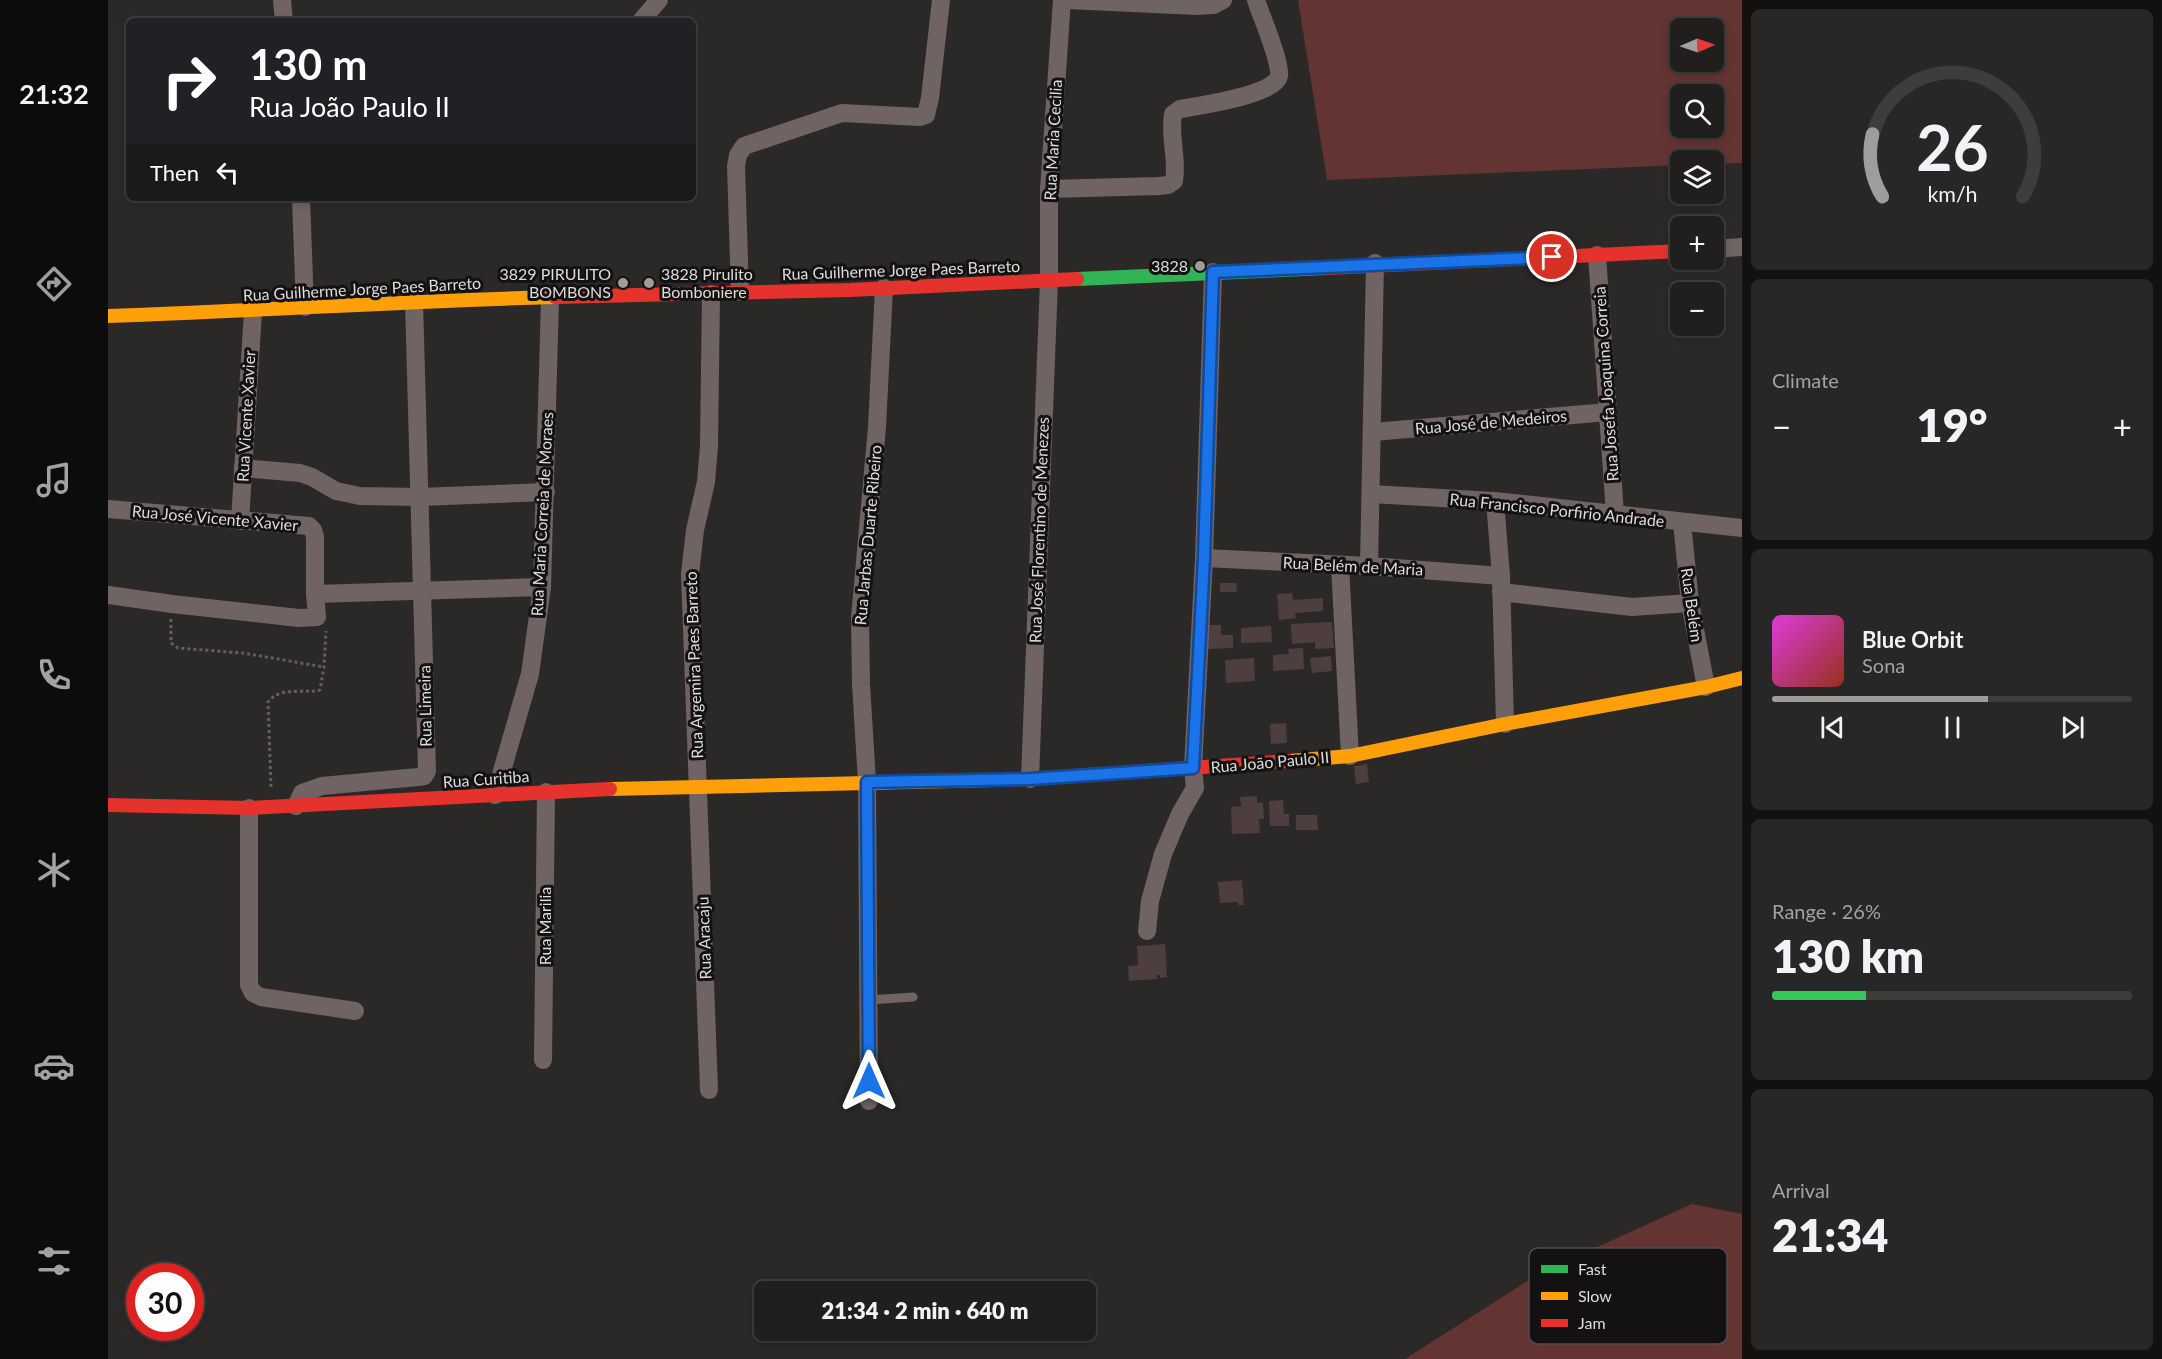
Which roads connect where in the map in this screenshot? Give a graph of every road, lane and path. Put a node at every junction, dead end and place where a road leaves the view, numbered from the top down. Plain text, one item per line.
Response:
1 (282, 0) edge
2 (659, 0) edge
3 (940, 0) edge
4 (1062, 0) edge
5 (1068, 0) edge
6 (1223, 0) edge
7 (1256, 0) edge
8 (284, 18) edge
9 (644, 18) edge
10 (1049, 189) junction
11 (301, 201) edge
12 (1742, 247) edge
13 (1724, 248) edge
14 (1670, 251) edge
15 (1597, 255) junction
16 (1375, 263) junction
17 (1213, 272) junction
18 (1049, 280) junction
19 (884, 288) junction
20 (740, 292) junction
21 (711, 294) junction
22 (550, 299) junction
23 (414, 301) junction
24 (305, 307) junction
25 (252, 311) junction
26 (108, 316) edge
27 (1608, 412) junction
28 (1373, 432) junction
29 (243, 468) junction
30 (546, 492) junction
31 (1371, 494) junction
32 (420, 497) junction
33 (1495, 501) junction
34 (108, 509) edge
35 (1615, 513) junction
36 (240, 521) junction
37 (1682, 522) junction
38 (1742, 528) edge
39 (1204, 558) junction
40 (1340, 565) junction
41 (1369, 566) junction
42 (1501, 584) junction
43 (542, 587) junction
44 (423, 592) junction
45 (315, 594) junction
46 (108, 595) edge
47 (1690, 603) junction
48 (172, 604) junction
49 (317, 617) junction
50 (324, 667) junction
51 (1742, 678) edge
52 (1706, 687) junction
53 (1505, 724) junction
54 (1350, 756) junction
55 (1193, 768) junction
56 (1030, 779) junction
57 (867, 782) junction
58 (698, 786) junction
59 (546, 792) junction
60 (495, 795) junction
61 (108, 805) edge
62 (296, 806) junction
63 (271, 807) junction
64 (249, 808) junction
65 (1147, 931) dead end
66 (913, 998) dead end
67 (869, 1000) junction
68 (355, 1011) dead end
69 (543, 1060) dead end
70 (709, 1090) dead end
71 (869, 1101) dead end

1 - 8 street
2 - 9 street
3 - 20 street
4 - 10 street, Rua Maria Cecilia
5 - 6 street
7 - 10 street
10 - 18 street, Rua Maria Cecilia
11 - 24 street
12 - 13 street
14 - 15 street, Rua Guilherme Jorge Paes Barreto
15 - 16 street, Rua Guilherme Jorge Paes Barreto
15 - 27 street, Rua Josefa Joaquina Correia
16 - 17 street, Rua Guilherme Jorge Paes Barreto
16 - 28 street
17 - 18 street, Rua Guilherme Jorge Paes Barreto
17 - 39 street
18 - 19 street, Rua Guilherme Jorge Paes Barreto
18 - 56 street, Rua José Florentino de Menezes
19 - 20 street, Rua Guilherme Jorge Paes Barreto
19 - 57 street, Rua Jarbas Duarte Ribeiro
20 - 21 street, Rua Guilherme Jorge Paes Barreto
21 - 22 street, Rua Guilherme Jorge Paes Barreto
21 - 58 street, Rua Argemira Paes Barreto
22 - 23 street, Rua Guilherme Jorge Paes Barreto
22 - 30 street, Rua Maria Correia de Moraes
23 - 24 street, Rua Guilherme Jorge Paes Barreto
23 - 32 street, Rua Limeira
24 - 25 street, Rua Guilherme Jorge Paes Barreto
25 - 26 street, Rua Guilherme Jorge Paes Barreto
25 - 29 street, Rua Vicente Xavier
27 - 28 street, Rua José de Medeiros
27 - 35 street, Rua Josefa Joaquina Correia
28 - 31 street
29 - 32 street
29 - 36 street, Rua Vicente Xavier
30 - 32 street
30 - 43 street, Rua Maria Correia de Moraes
31 - 33 street, Rua Francisco Porfirio Andrade
31 - 41 street
32 - 44 street, Rua Limeira
33 - 35 street, Rua Francisco Porfirio Andrade
33 - 42 street
34 - 36 street, Rua José Vicente Xavier
35 - 37 street, Rua Francisco Porfirio Andrade
36 - 45 street, Rua José Vicente Xavier
37 - 38 street, Rua Francisco Porfirio Andrade
37 - 47 street, Rua Belém
39 - 40 street, Rua Belém de Maria
39 - 55 street
40 - 41 street, Rua Belém de Maria
40 - 54 street, Rua João Paulo II
41 - 42 street, Rua Belém de Maria
42 - 47 street, Rua Belém de Maria
42 - 53 street
43 - 44 street
43 - 60 street, Rua Maria Correia de Moraes
44 - 45 street
44 - 62 street, Rua Limeira
45 - 49 street
46 - 48 street
47 - 52 street, Rua Belém
48 - 49 street
48 - 50 path
49 - 50 path
50 - 63 path
51 - 52 street, Rua João Paulo II
52 - 53 street, Rua João Paulo II
53 - 54 street, Rua João Paulo II
54 - 55 street, Rua João Paulo II
55 - 56 street, Rua João Paulo II
55 - 65 street
56 - 57 street, Rua João Paulo II
57 - 58 street, Rua Curitiba
57 - 67 street, Rua Jarbas Duarte Ribeiro
58 - 59 street, Rua Curitiba
58 - 70 street, Rua Aracaju
59 - 60 street, Rua Curitiba
59 - 69 street, Rua Marilia
60 - 62 street, Rua Curitiba
61 - 64 street, Rua Curitiba
62 - 63 street, Rua Curitiba
63 - 64 street, Rua Curitiba
64 - 68 street
66 - 67 lane
67 - 71 street, Rua Jarbas Duarte Ribeiro

